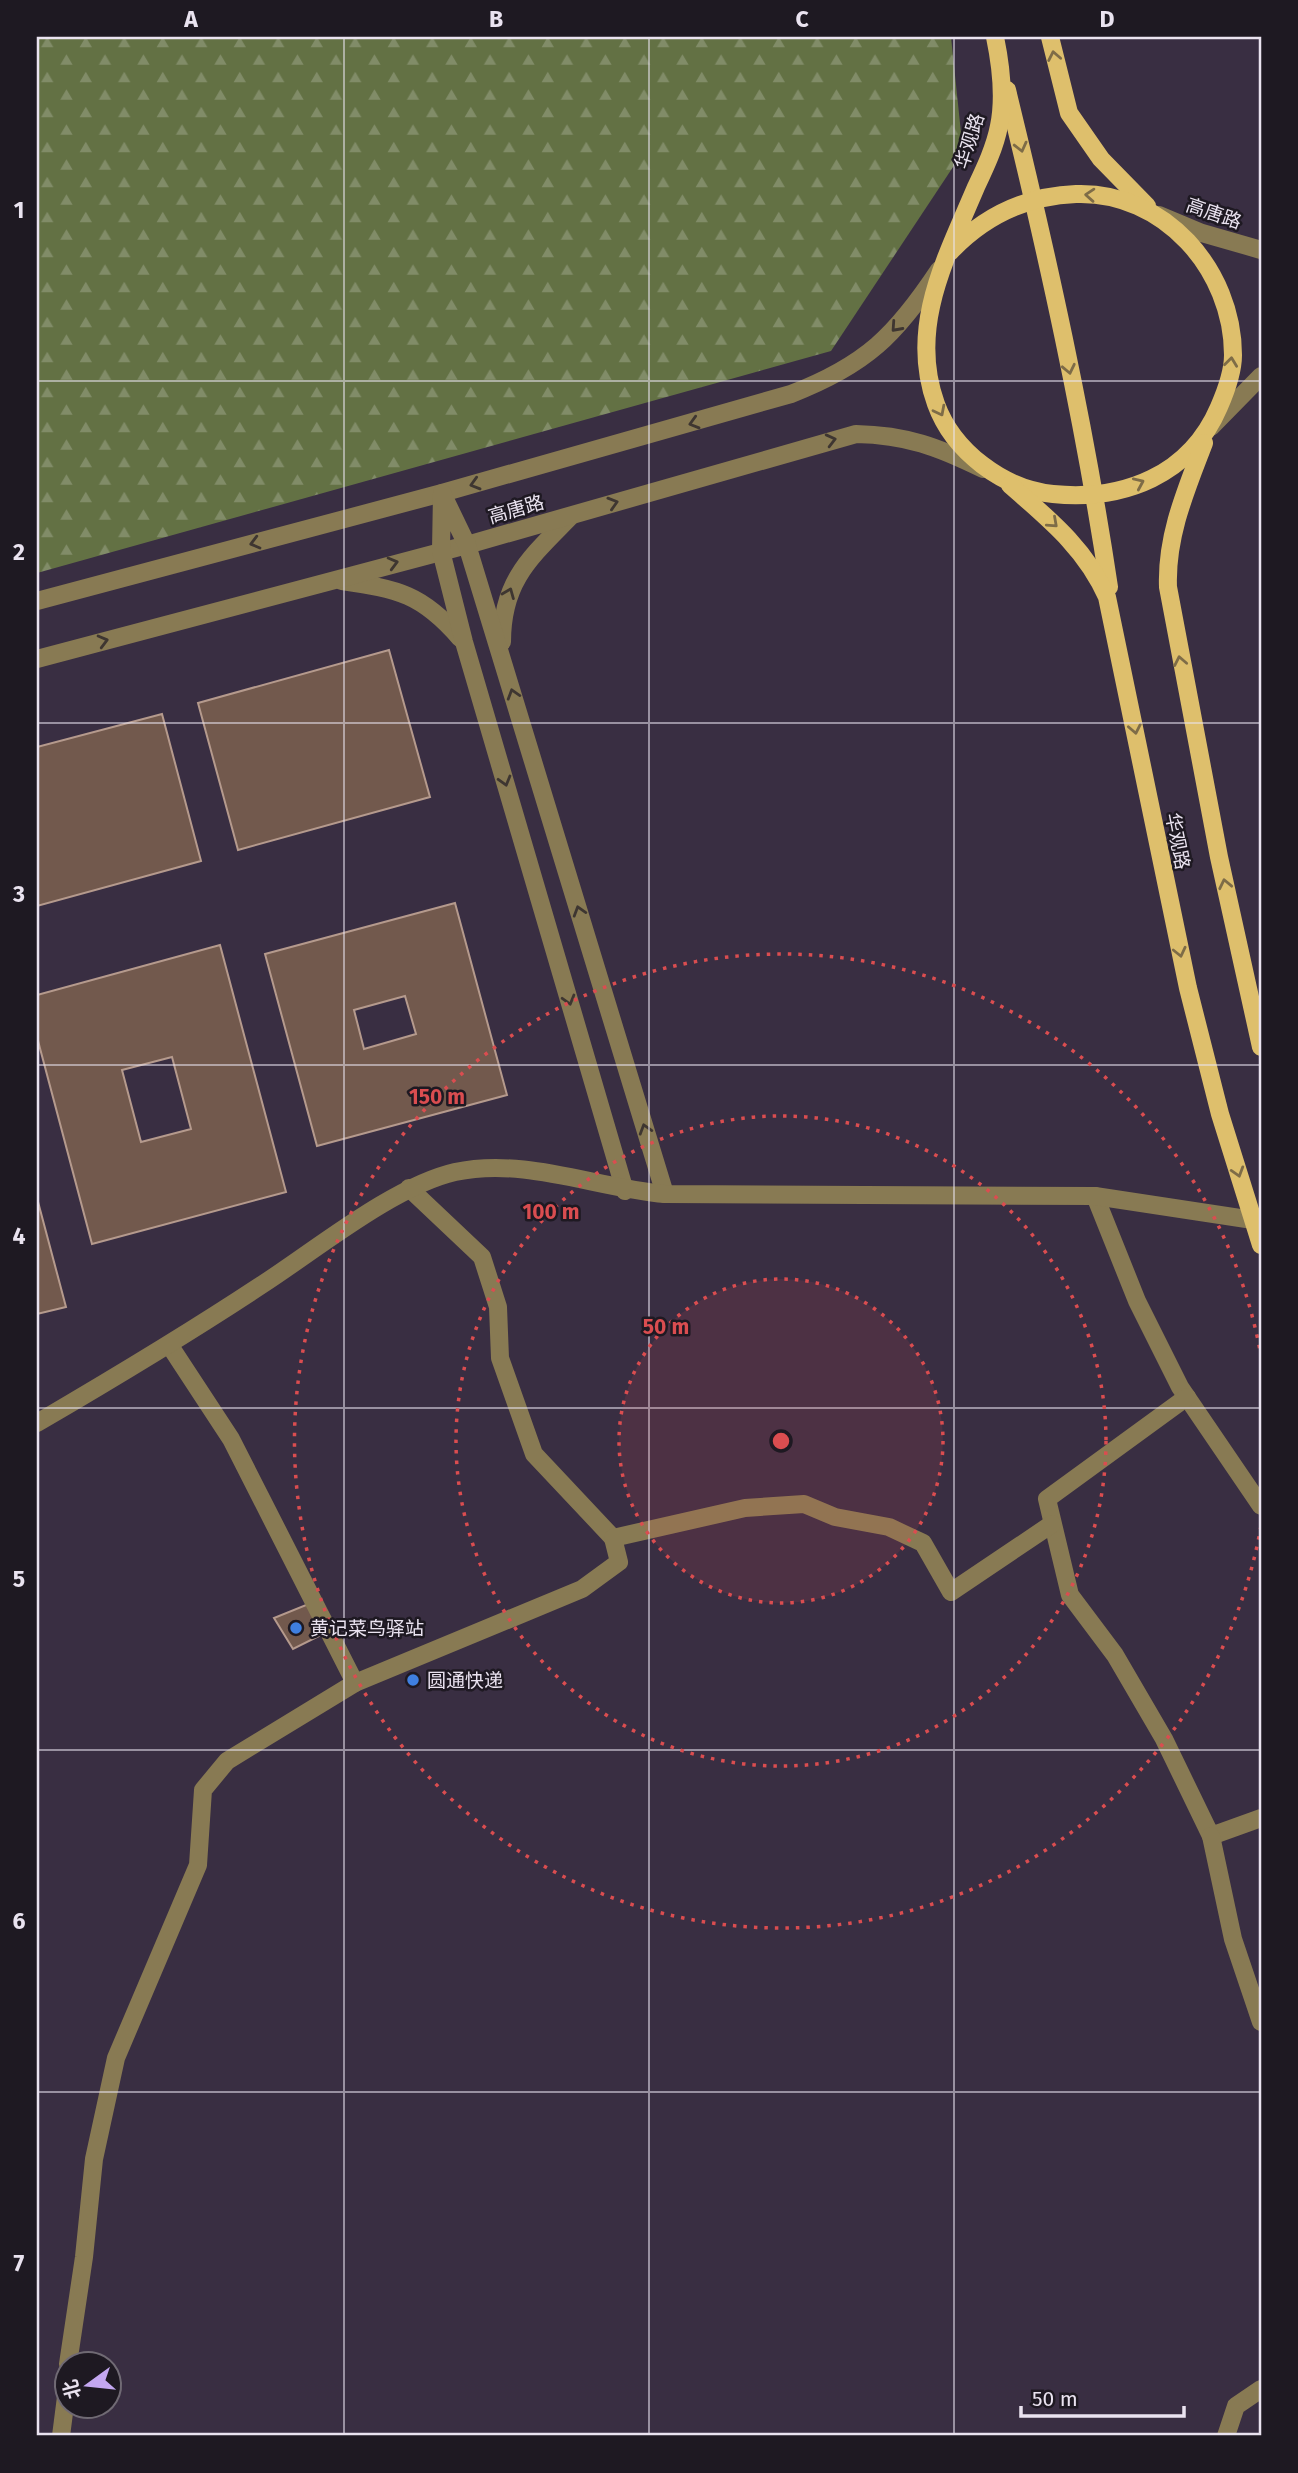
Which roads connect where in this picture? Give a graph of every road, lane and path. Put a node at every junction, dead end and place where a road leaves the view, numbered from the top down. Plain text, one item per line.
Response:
1 (995, 37) edge
2 (1051, 37) edge
3 (999, 56) junction
4 (1034, 199) junction
5 (1155, 213) junction
6 (1261, 250) edge
7 (950, 252) junction
8 (1261, 376) edge
9 (1211, 427) junction
10 (1002, 478) junction
11 (442, 493) junction
12 (1095, 496) junction
13 (572, 515) junction
14 (467, 545) junction
15 (440, 551) junction
16 (331, 580) junction
17 (37, 601) edge
18 (1114, 619) junction
19 (464, 642) junction
20 (37, 659) edge
21 (503, 660) junction
22 (1261, 1046) edge
23 (409, 1188) junction
24 (625, 1191) junction
25 (665, 1194) junction
26 (1095, 1196) junction
27 (1253, 1220) junction
28 (1261, 1245) edge
29 (170, 1346) junction
30 (1187, 1397) junction
31 (37, 1423) edge
32 (1261, 1506) edge
33 (1052, 1524) junction
34 (613, 1538) junction
35 (355, 1683) junction
36 (1261, 1818) edge
37 (1210, 1836) junction
38 (1261, 2022) edge
39 (70, 2350) edge
40 (1261, 2389) edge
41 (1226, 2436) edge

1 - 3 main road, 华观路
5 -> 2 main road
3 -> 4 main road
3 - 7 main road, 华观路
5 -> 4 main road
4 - 7 main road
4 -> 12 main road
5 - 6 street, 高唐路
9 -> 5 main road, 华观路
7 -> 10 main road, 华观路
7 -> 11 street, 高唐路
8 - 9 street
12 -> 9 main road
22 -> 9 main road, 华观路
10 - 12 main road
13 -> 10 street, 高唐路
10 -> 18 main road, 华观路
11 - 14 street
11 - 15 street
11 -> 17 street, 高唐路
12 - 18 main road
13 - 14 street, 高唐路
21 -> 13 street
14 - 15 street, 高唐路
14 - 21 street
16 -> 15 street, 高唐路
15 - 19 street
16 - 19 street
20 -> 16 street, 高唐路
18 -> 27 main road, 华观路
19 -> 24 street
25 -> 21 street
23 - 24 street
23 - 29 street
23 - 34 street
24 - 25 street
25 - 26 street
26 - 27 street
26 - 30 street
27 - 28 main road, 华观路
29 - 31 street
29 - 35 street
30 - 32 street
30 - 33 street
33 - 34 street
33 - 37 street
34 - 35 street
35 - 39 street
36 - 37 street
37 - 38 street
40 - 41 street

